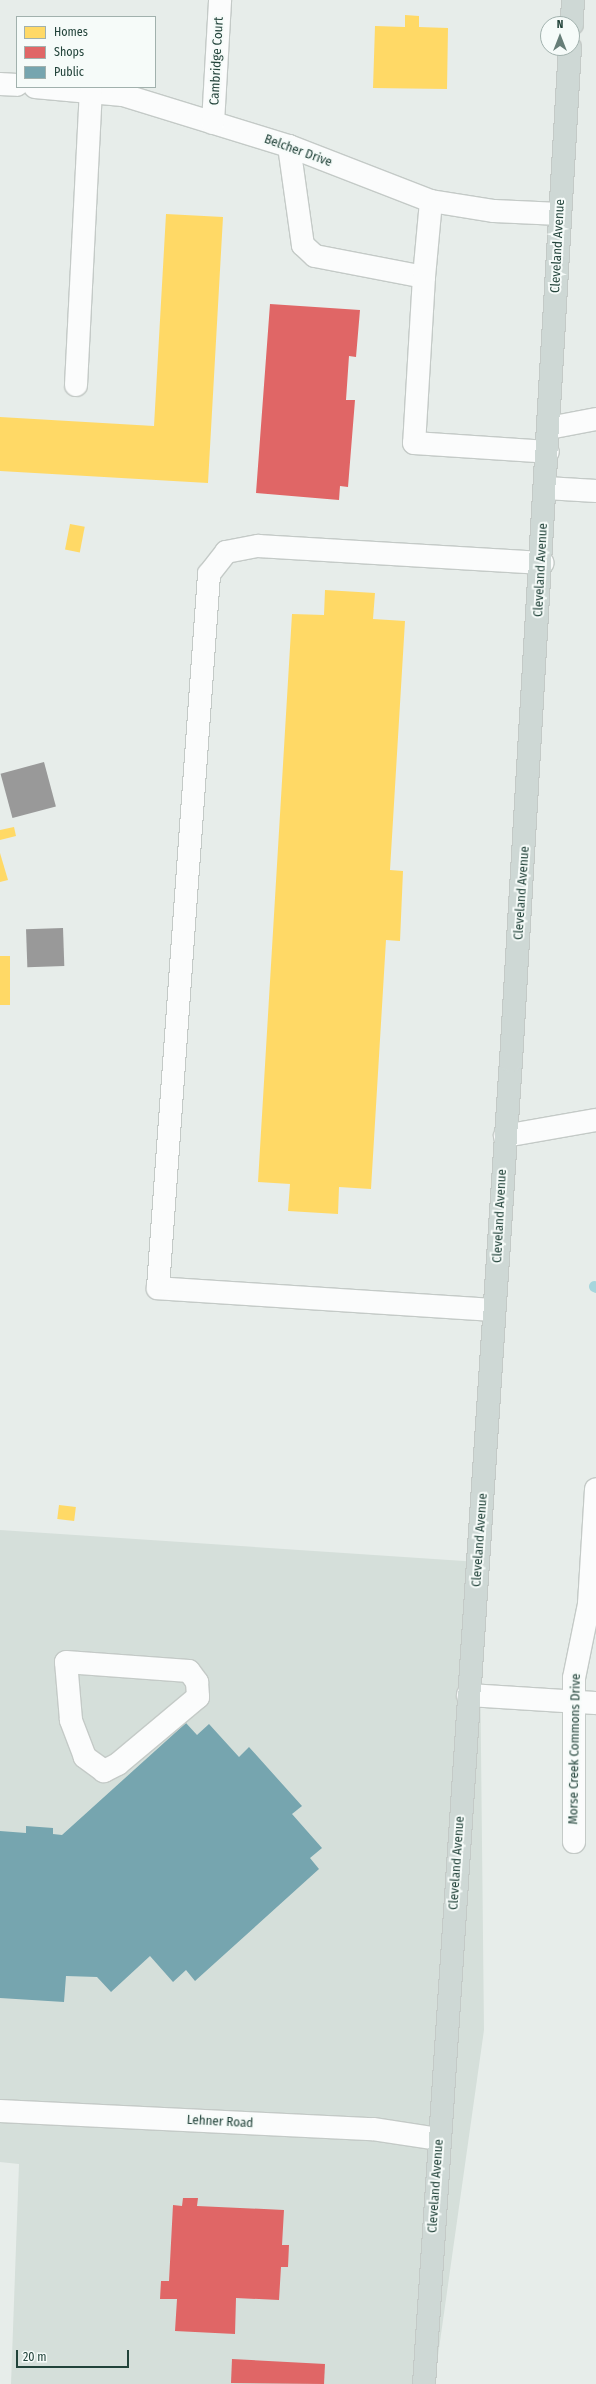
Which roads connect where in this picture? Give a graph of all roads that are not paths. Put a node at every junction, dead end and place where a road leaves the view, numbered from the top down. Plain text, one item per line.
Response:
1 (220, 0) edge
2 (573, 0) edge
3 (572, 16) edge
4 (570, 56) edge
5 (0, 84) edge
6 (16, 85) edge
7 (46, 88) edge
8 (91, 92) junction
9 (213, 123) junction
10 (289, 146) junction
11 (431, 201) junction
12 (560, 214) junction
13 (424, 277) junction
14 (76, 385) dead end
15 (596, 419) edge
16 (549, 428) junction
17 (548, 452) junction
18 (546, 488) junction
19 (596, 491) edge
20 (542, 563) junction
21 (596, 1120) edge
22 (505, 1136) junction
23 (494, 1310) junction
24 (596, 1489) edge
25 (66, 1662) joint
26 (468, 1695) junction
27 (574, 1702) junction
28 (596, 1703) edge
29 (574, 1842) dead end
30 (0, 2111) edge
31 (439, 2139) junction
32 (424, 2384) edge

1 - 9 street, Cambridge Court
2 - 3 main road
4 - 12 main road, Cleveland Avenue
5 - 6 street
7 - 8 street, Belcher Drive
8 - 9 street, Belcher Drive
8 - 14 street
9 - 10 street, Belcher Drive
10 - 11 street, Belcher Drive
10 - 13 street
11 - 12 street, Belcher Drive
11 - 13 street
12 - 16 main road, Cleveland Avenue
13 - 17 street
15 - 16 street
16 - 17 main road, Cleveland Avenue
17 - 18 main road, Cleveland Avenue
18 - 19 street
18 - 20 main road, Cleveland Avenue
20 - 22 main road, Cleveland Avenue
20 - 23 street
21 - 22 street
22 - 23 main road, Cleveland Avenue
23 - 26 main road, Cleveland Avenue
24 - 27 street, Morse Creek Commons Drive
25 - 25 street
26 - 27 street
26 - 31 main road, Cleveland Avenue
27 - 28 street
27 - 29 street, Morse Creek Commons Drive
30 - 31 street, Lehner Road
31 - 32 main road, Cleveland Avenue

